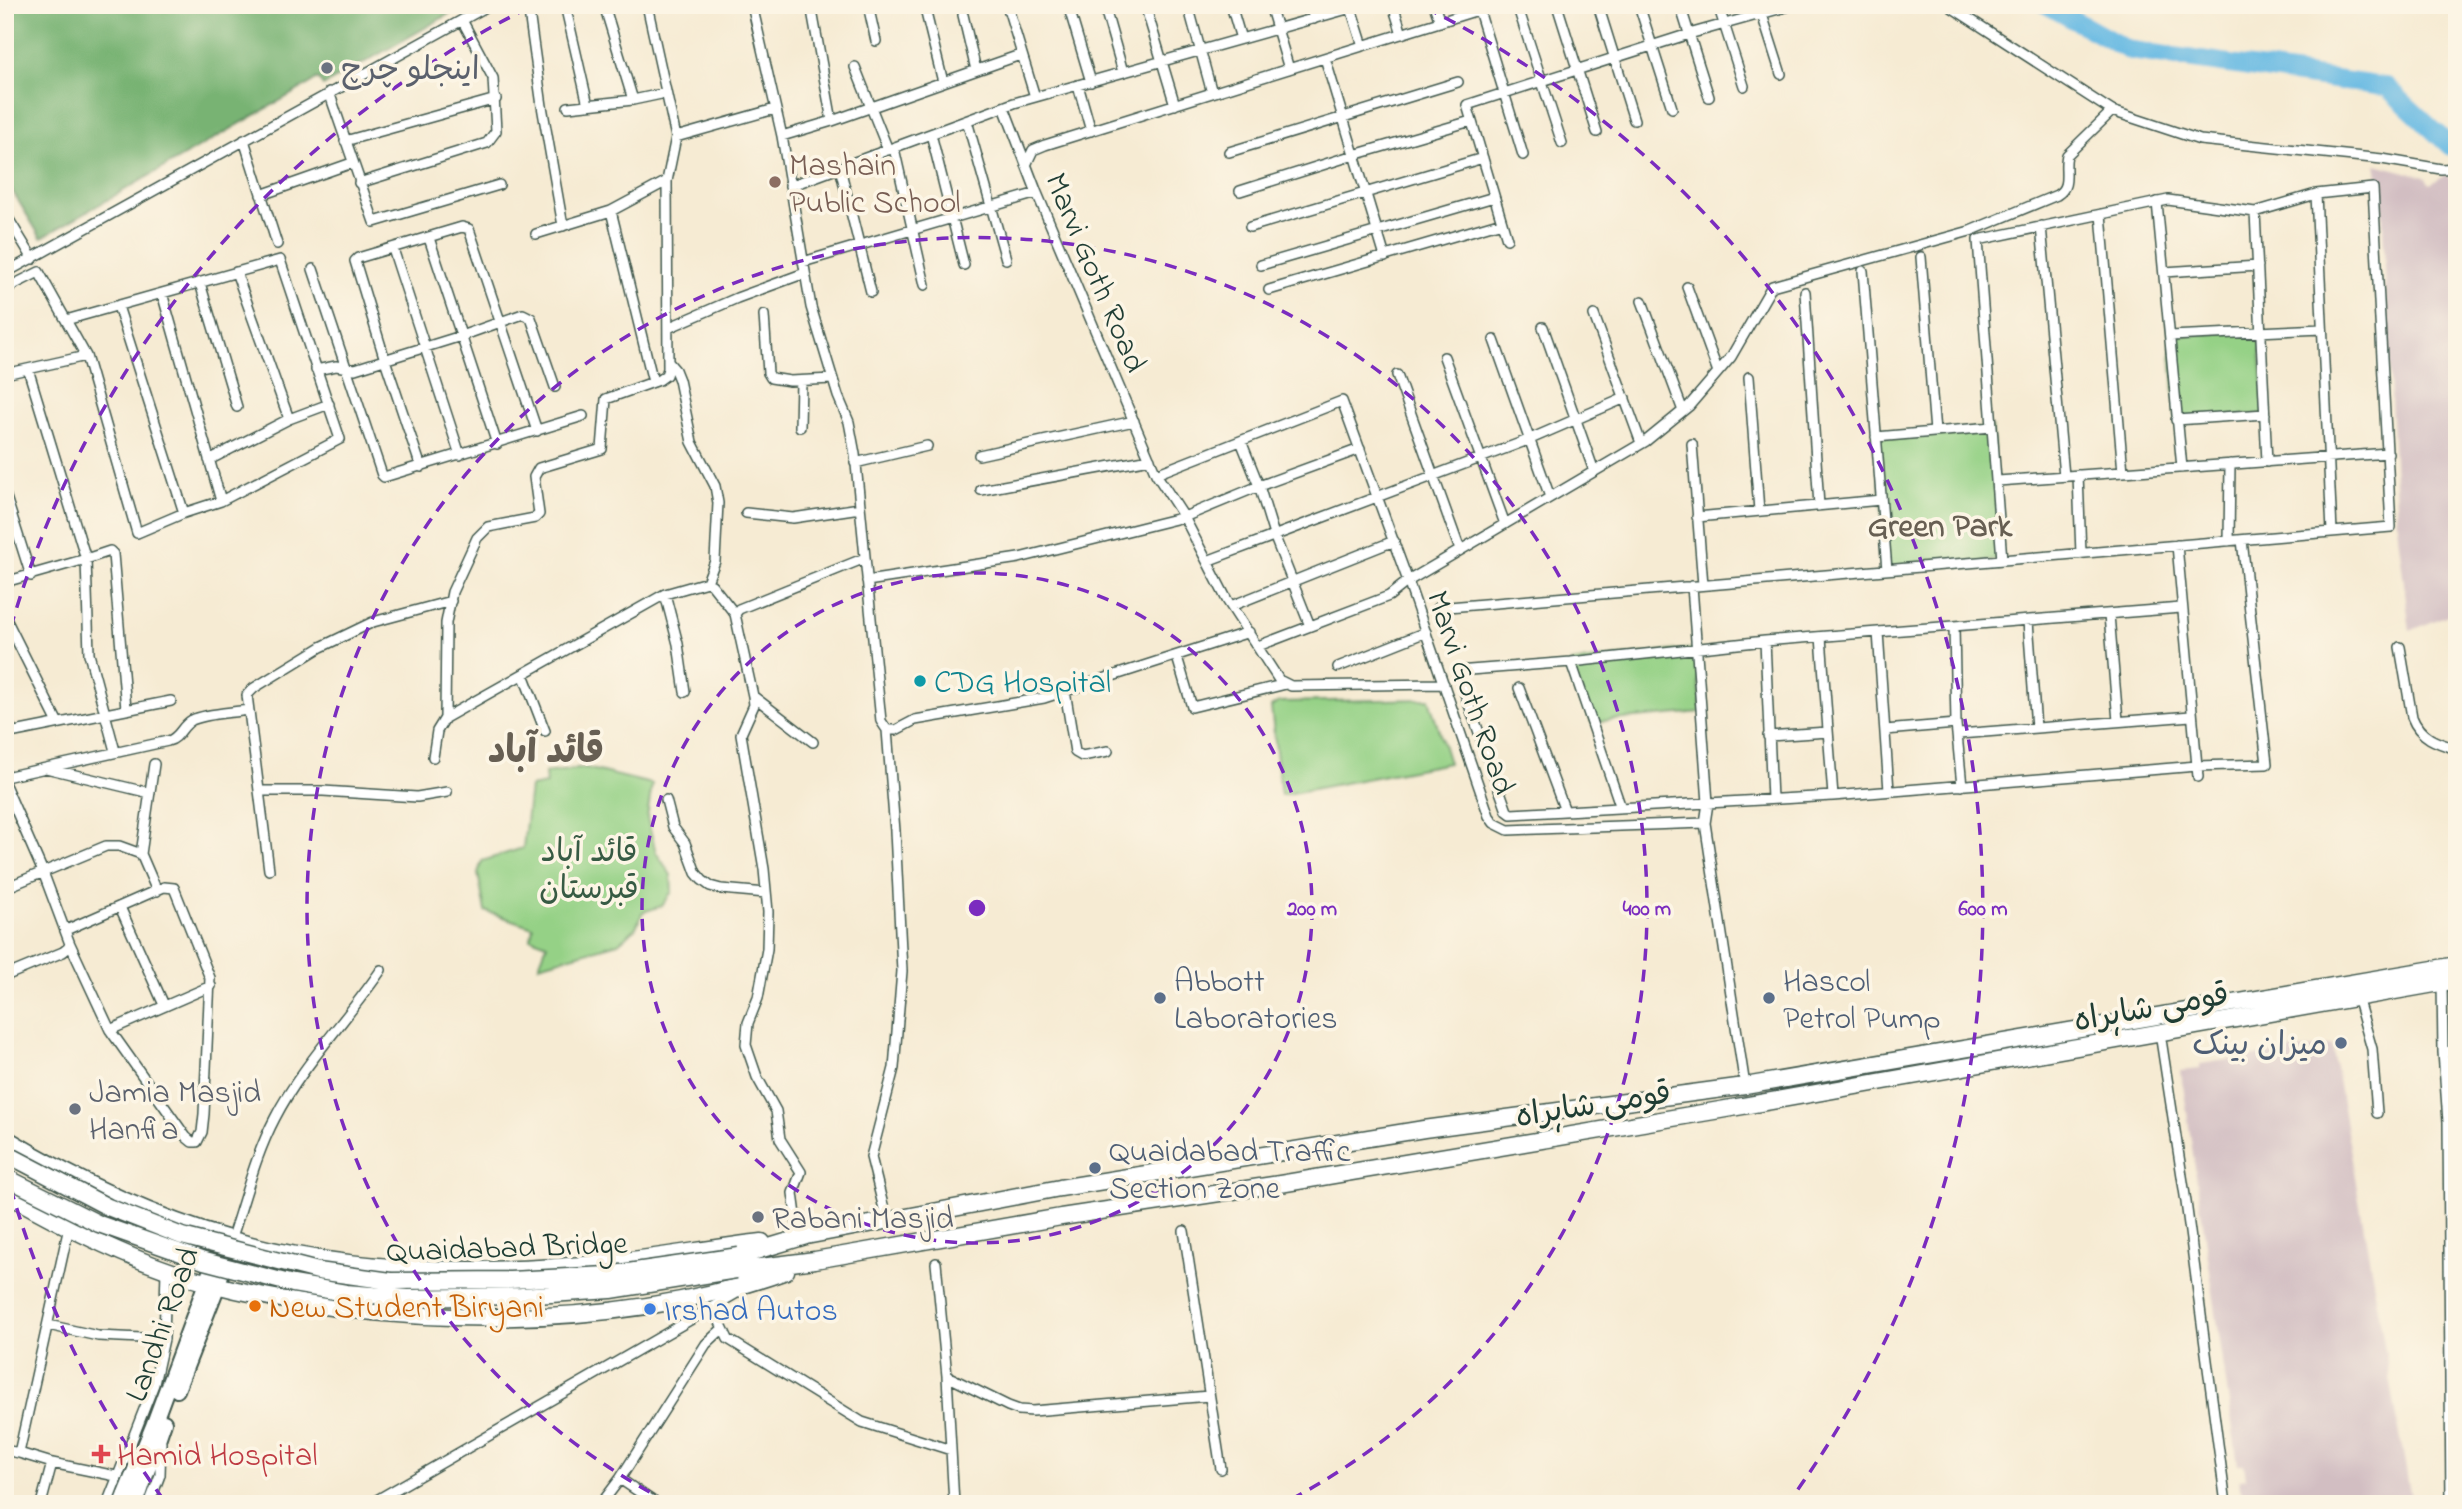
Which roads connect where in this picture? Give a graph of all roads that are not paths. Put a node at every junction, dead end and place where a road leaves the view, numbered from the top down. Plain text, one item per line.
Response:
1 (528, 5) edge
2 (565, 5) edge
3 (604, 5) edge
4 (647, 5) edge
5 (752, 5) edge
6 (811, 5) edge
7 (868, 5) edge
8 (924, 5) edge
9 (1007, 5) edge
10 (1068, 5) edge
11 (1104, 5) edge
12 (1145, 5) edge
13 (1188, 5) edge
14 (1231, 5) edge
15 (1269, 5) edge
16 (1310, 5) edge
17 (1394, 5) edge
18 (1434, 5) edge
19 (1494, 5) edge
20 (1517, 5) edge
21 (1557, 5) edge
22 (1598, 5) edge
23 (1639, 5) edge
24 (1680, 5) edge
25 (1718, 5) edge
26 (1793, 5) edge
27 (1948, 5) edge
28 (1351, 7) edge
29 (484, 8) dead end
30 (1478, 8) edge
31 (1761, 10) edge
32 (963, 15) dead end
33 (1314, 19) junction
34 (462, 20) junction
35 (1440, 22) junction
36 (1724, 26) junction
37 (1276, 29) junction
38 (1402, 34) junction
39 (1689, 34) junction
40 (1241, 39) junction
41 (876, 40) dead end
42 (1363, 46) junction
43 (1651, 46) junction
44 (1201, 50) junction
45 (1020, 55) junction
46 (1325, 58) junction
47 (1614, 58) junction
48 (1162, 62) junction
49 (855, 67) dead end
50 (1289, 69) junction
51 (1577, 69) junction
52 (976, 70) junction
53 (1123, 72) junction
54 (1781, 74) dead end
55 (943, 82) junction
56 (1091, 82) junction
57 (1458, 82) dead end
58 (1541, 83) junction
59 (1078, 85) junction
60 (1744, 86) dead end
61 (329, 92) junction
62 (666, 93) junction
63 (1212, 93) junction
64 (1504, 93) junction
65 (1035, 97) junction
66 (1709, 97) dead end
67 (496, 99) junction
68 (633, 100) junction
69 (587, 105) junction
70 (1175, 105) junction
71 (568, 107) dead end
72 (871, 107) junction
73 (1004, 107) junction
74 (1671, 108) dead end
75 (775, 109) junction
76 (2112, 111) junction
77 (1343, 117) junction
78 (1634, 120) dead end
79 (832, 121) junction
80 (967, 121) junction
81 (1471, 121) junction
82 (1091, 131) junction
83 (1597, 132) dead end
84 (931, 134) junction
85 (782, 136) junction
86 (676, 137) junction
87 (244, 140) junction
88 (345, 141) junction
89 (1562, 143) dead end
90 (891, 149) junction
91 (1229, 152) dead end
92 (1354, 155) junction
93 (1523, 155) dead end
94 (1483, 158) junction
95 (352, 163) junction
96 (1026, 165) junction
97 (840, 168) junction
98 (2457, 168) edge
99 (667, 180) junction
100 (359, 183) junction
101 (499, 185) dead end
102 (790, 186) junction
103 (1240, 191) dead end
104 (1367, 192) junction
105 (1037, 193) junction
106 (2316, 194) junction
107 (261, 195) junction
108 (1494, 197) junction
109 (2157, 202) junction
110 (991, 206) junction
111 (611, 211) junction
112 (2255, 212) junction
113 (5, 213) edge
114 (2101, 214) junction
115 (953, 219) junction
116 (1502, 222) junction
117 (563, 226) junction
118 (2041, 226) junction
119 (1250, 227) dead end
120 (1378, 230) junction
121 (912, 231) junction
122 (536, 234) dead end
123 (429, 238) junction
124 (1507, 239) dead end
125 (277, 244) dead end
126 (858, 245) junction
127 (393, 249) junction
128 (1385, 257) junction
129 (1921, 257) dead end
130 (1006, 259) dead end
131 (33, 260) junction
132 (803, 262) junction
133 (964, 265) dead end
134 (1261, 265) dead end
135 (2258, 266) junction
136 (313, 269) dead end
137 (1863, 271) dead end
138 (236, 272) junction
139 (2164, 272) junction
140 (5, 273) edge
141 (805, 273) junction
142 (200, 283) junction
143 (925, 285) dead end
144 (1686, 287) dead end
145 (5, 289) edge
146 (1269, 290) dead end
147 (871, 292) dead end
148 (1805, 292) dead end
149 (162, 293) junction
150 (1642, 301) dead end
151 (118, 306) junction
152 (764, 315) dead end
153 (1594, 315) dead end
154 (66, 320) junction
155 (501, 323) junction
156 (1543, 327) dead end
157 (668, 328) junction
158 (2322, 328) junction
159 (2259, 330) junction
160 (461, 336) junction
161 (2170, 336) junction
162 (1493, 340) dead end
163 (424, 348) junction
164 (86, 356) junction
165 (1444, 357) dead end
166 (385, 360) junction
167 (668, 363) junction
168 (28, 369) junction
169 (346, 369) junction
170 (316, 370) junction
171 (1718, 372) junction
172 (5, 374) edge
173 (1397, 374) dead end
174 (1749, 377) dead end
175 (833, 380) junction
176 (801, 381) junction
177 (653, 382) junction
178 (555, 387) dead end
179 (1625, 398) junction
180 (329, 404) junction
181 (237, 407) dead end
182 (1683, 411) junction
183 (2265, 414) junction
184 (583, 416) dead end
185 (289, 419) junction
186 (2176, 420) junction
187 (1134, 421) junction
188 (1576, 421) junction
189 (800, 427) dead end
190 (1992, 427) junction
191 (537, 431) junction
192 (1935, 432) junction
193 (1876, 437) junction
194 (1528, 440) junction
195 (1241, 441) junction
196 (1642, 443) junction
197 (496, 444) junction
198 (1692, 444) dead end
199 (927, 446) dead end
200 (1360, 449) junction
201 (2388, 453) junction
202 (460, 455) junction
203 (979, 455) dead end
204 (1480, 456) junction
205 (2329, 457) junction
206 (1150, 459) junction
207 (209, 460) junction
208 (2267, 462) junction
209 (856, 463) junction
210 (2230, 464) junction
211 (421, 467) junction
212 (2182, 468) junction
213 (1594, 471) junction
214 (2123, 472) junction
215 (1156, 474) junction
216 (1433, 474) junction
217 (2078, 475) junction
218 (2064, 476) junction
219 (1998, 481) junction
220 (1259, 486) junction
221 (981, 490) dead end
222 (5, 494) edge
223 (1377, 496) junction
224 (1550, 497) junction
225 (1881, 500) junction
226 (221, 501) junction
227 (1818, 506) junction
228 (860, 508) junction
229 (1759, 511) junction
230 (184, 513) junction
231 (746, 513) dead end
232 (1184, 517) junction
233 (1698, 517) junction
234 (1504, 524) junction
235 (2332, 532) junction
236 (1274, 535) junction
237 (2242, 540) junction
238 (1394, 541) junction
239 (2228, 541) junction
240 (2177, 545) junction
241 (1460, 550) junction
242 (2081, 554) junction
243 (865, 558) junction
244 (86, 559) junction
245 (2002, 560) junction
246 (1207, 561) junction
247 (1887, 570) junction
248 (31, 576) junction
249 (867, 581) junction
250 (1408, 581) junction
251 (5, 582) edge
252 (707, 582) junction
253 (1294, 582) junction
254 (1703, 585) junction
255 (1692, 586) junction
256 (665, 594) junction
257 (451, 601) junction
258 (1231, 606) junction
259 (1437, 608) dead end
260 (2182, 608) junction
261 (735, 614) junction
262 (2109, 615) junction
263 (5, 617) edge
264 (2028, 621) junction
265 (1310, 626) junction
266 (1954, 627) junction
267 (1249, 632) junction
268 (1426, 632) junction
269 (1878, 632) junction
270 (1821, 637) junction
271 (1765, 641) junction
272 (1258, 646) junction
273 (2400, 647) dead end
274 (1696, 648) junction
275 (1177, 657) junction
276 (1571, 662) junction
277 (1338, 667) dead end
278 (523, 674) junction
279 (1286, 684) junction
280 (1444, 684) junction
281 (1519, 688) dead end
282 (1065, 691) junction
283 (685, 692) dead end
284 (753, 696) junction
285 (171, 701) dead end
286 (126, 709) junction
287 (248, 710) junction
288 (104, 713) junction
289 (2191, 716) junction
290 (5, 718) edge
291 (445, 718) junction
292 (2118, 721) junction
293 (58, 723) junction
294 (1957, 729) junction
295 (2036, 729) junction
296 (887, 730) junction
297 (1885, 730) junction
298 (545, 731) dead end
299 (1828, 732) junction
300 (9, 733) edge
301 (1769, 736) junction
302 (813, 742) dead end
303 (2457, 749) edge
304 (115, 751) junction
305 (1108, 751) dead end
306 (433, 757) dead end
307 (154, 764) dead end
308 (2197, 766) junction
309 (44, 768) junction
310 (5, 777) edge
311 (2198, 777) dead end
312 (5, 785) edge
313 (1962, 786) junction
314 (259, 791) junction
315 (447, 792) dead end
316 (1889, 792) junction
317 (150, 793) junction
318 (1833, 796) junction
319 (1772, 799) junction
320 (666, 800) dead end
321 (1707, 803) junction
322 (1621, 808) junction
323 (1565, 811) junction
324 (1705, 823) junction
325 (141, 854) junction
326 (269, 870) dead end
327 (43, 872) junction
328 (5, 888) edge
329 (157, 891) junction
330 (766, 892) junction
331 (120, 907) junction
332 (66, 930) junction
333 (70, 944) junction
334 (2457, 965) edge
335 (381, 970) dead end
336 (5, 976) edge
337 (2450, 981) edge
338 (211, 986) junction
339 (2357, 997) junction
340 (164, 1005) junction
341 (110, 1030) junction
342 (2160, 1033) junction
343 (2457, 1051) edge
344 (2443, 1052) junction
345 (1745, 1086) junction
346 (2377, 1113) dead end
347 (5, 1138) edge
348 (5, 1153) edge
349 (5, 1177) edge
350 (5, 1193) edge
351 (887, 1221) junction
352 (2452, 1222) edge
353 (69, 1227) junction
354 (1184, 1231) dead end
355 (803, 1236) junction
356 (228, 1238) junction
357 (815, 1260) junction
358 (738, 1263) junction
359 (936, 1263) dead end
360 (166, 1270) junction
361 (756, 1282) junction
362 (212, 1284) junction
363 (713, 1307) junction
364 (48, 1325) junction
365 (722, 1329) junction
366 (164, 1339) junction
367 (947, 1376) junction
368 (1209, 1396) junction
369 (161, 1430) junction
370 (5, 1450) edge
371 (951, 1450) junction
372 (19, 1453) junction
373 (2454, 1458) edge
374 (52, 1464) junction
375 (1221, 1469) dead end
376 (141, 1471) junction
377 (116, 1476) junction
378 (620, 1479) junction
379 (41, 1504) edge
380 (107, 1504) edge
381 (121, 1504) edge
382 (136, 1504) edge
383 (149, 1504) edge
384 (370, 1504) edge
385 (601, 1504) edge
386 (657, 1504) edge
387 (954, 1504) edge
388 (2226, 1504) edge
389 (2451, 1504) edge

1 - 117 street
2 - 69 street
3 - 68 street
4 - 62 street
5 - 75 street
6 - 79 street
7 - 41 street
8 - 55 street
9 - 45 street
10 - 56 street
11 - 53 street
12 - 48 street
13 - 44 street
14 - 40 street
15 - 37 street
16 - 33 street
17 - 38 street
18 - 35 street
19 - 30 street
20 - 58 street
21 - 51 street
22 - 47 street
23 - 43 street
24 - 39 street
25 - 36 street
26 - 31 street
27 - 76 street
28 - 33 street
28 - 42 street
29 - 34 street
30 - 35 street
30 - 64 street
31 - 36 street
31 - 54 street
32 - 52 street
33 - 37 street
34 - 61 street
34 - 67 street
35 - 38 street
36 - 39 street
36 - 60 street
37 - 40 street
37 - 50 street
38 - 42 street
39 - 43 street
39 - 66 street
40 - 44 street
42 - 46 street
43 - 47 street
43 - 74 street
44 - 48 street
44 - 63 street
45 - 52 street
45 - 65 street
46 - 50 street
46 - 77 street
47 - 51 street
47 - 78 street
48 - 53 street
48 - 70 street
49 - 72 street
50 - 63 street
51 - 58 street
51 - 83 street
52 - 55 street
53 - 56 street
55 - 72 street
56 - 59 street
57 - 77 street
58 - 64 street
58 - 89 street
59 - 65 street
59 - 82 street
61 - 87 street
61 - 88 street
62 - 68 street
62 - 86 street
63 - 70 street
64 - 81 street
64 - 93 street
65 - 73 street
67 - 88 street
67 - 100 street
68 - 69 street
69 - 71 street
70 - 82 street
72 - 79 street
72 - 90 street
73 - 80 street
73 - 96 street, Marvi Goth Road
75 - 85 street
75 - 86 street
76 - 98 street
76 - 171 street
77 - 91 street
77 - 92 street
79 - 85 street
80 - 84 street
80 - 110 street
81 - 92 street
81 - 94 street
82 - 96 street
84 - 90 street
84 - 115 street
85 - 102 street
86 - 99 street
87 - 107 street
87 - 131 street
88 - 95 street
90 - 97 street
90 - 121 street
92 - 103 street
92 - 104 street
94 - 104 street
94 - 108 street
95 - 100 street
95 - 107 street
96 - 105 street, Marvi Goth Road
97 - 102 street
97 - 126 street
99 - 111 street
99 - 157 street
100 - 101 street
102 - 132 street
104 - 119 street
104 - 120 street
105 - 110 street
105 - 187 street, Marvi Goth Road
106 - 112 street
106 - 158 street
106 - 201 street
107 - 125 street
108 - 116 street
108 - 120 street
109 - 112 street
109 - 114 street
109 - 139 street
110 - 115 street
110 - 130 street
111 - 117 street
111 - 177 street
112 - 135 street
113 - 131 street
114 - 118 street
114 - 214 street
115 - 121 street
115 - 133 street
116 - 124 street
116 - 128 street
117 - 122 street
118 - 190 street
118 - 218 street
120 - 128 street
120 - 134 street
121 - 126 street
121 - 143 street
123 - 127 street
123 - 155 street
123 - 160 street
126 - 132 street
126 - 147 street
127 - 163 street
127 - 166 street
128 - 146 street
129 - 192 street
131 - 140 street
132 - 141 street
135 - 139 street
135 - 159 street
136 - 169 street
137 - 193 street
138 - 142 street
138 - 170 street
138 - 185 street
139 - 161 street
141 - 157 street
141 - 175 street
142 - 149 street
142 - 181 street
144 - 171 street
145 - 154 street
148 - 227 street
149 - 151 street
149 - 207 street
150 - 182 street
151 - 154 street
151 - 230 street
152 - 176 street
153 - 179 street
154 - 164 street
155 - 160 street
155 - 178 street
155 - 191 street
156 - 188 street
157 - 167 street
158 - 159 street
158 - 205 street
159 - 161 street
159 - 183 street
160 - 163 street
160 - 197 street
161 - 186 street
162 - 194 street
163 - 166 street
163 - 202 street
164 - 168 street
164 - 230 street
165 - 204 street
166 - 169 street
166 - 211 street
167 - 177 street
167 - 252 street
168 - 172 street
168 - 244 street
169 - 170 street
169 - 211 street
170 - 180 street
171 - 182 street
173 - 216 street
174 - 229 street
175 - 176 street
175 - 209 street
176 - 189 street
177 - 257 street
179 - 188 street
179 - 196 street
180 - 185 street
180 - 226 street
182 - 196 street
183 - 186 street
183 - 208 street
184 - 191 street
185 - 207 street
186 - 212 street
187 - 203 street
187 - 206 street, Marvi Goth Road
188 - 194 street
188 - 213 street
190 - 192 street
190 - 219 street
191 - 197 street
192 - 193 street
193 - 225 street
194 - 204 street
194 - 224 street
195 - 200 street, Marvi Goth Road
195 - 215 street
195 - 220 street
196 - 213 street
197 - 202 street
198 - 233 street
199 - 209 street
200 - 220 street
200 - 223 street, Marvi Goth Road
201 - 205 street
201 - 235 street
202 - 211 street
204 - 216 street
204 - 234 street
205 - 208 street
205 - 235 street
206 - 215 street, Marvi Goth Road
206 - 221 street
207 - 226 street
208 - 210 street
209 - 228 street
210 - 212 street
210 - 239 street
212 - 214 street
213 - 224 street
214 - 217 street
215 - 232 street, Marvi Goth Road
216 - 223 street
216 - 241 street
217 - 218 street
217 - 242 street
218 - 219 street
219 - 245 street
220 - 232 street
220 - 236 street
222 - 248 street
223 - 236 street
223 - 238 street, Marvi Goth Road
224 - 234 street
225 - 227 street
225 - 247 street
226 - 230 street
227 - 229 street
228 - 231 street
228 - 243 street
229 - 233 street
232 - 246 street, Marvi Goth Road
232 - 249 street
233 - 254 street
234 - 241 street
235 - 237 street
236 - 246 street
236 - 253 street
237 - 239 street
237 - 308 street
238 - 250 street, Marvi Goth Road
238 - 253 street
239 - 240 street
240 - 242 street
240 - 260 street
241 - 250 street
242 - 245 street
243 - 249 street
243 - 261 street
244 - 248 street
244 - 286 street
244 - 288 street
245 - 247 street
246 - 258 street, Marvi Goth Road
247 - 254 street
248 - 251 street
249 - 296 street
250 - 265 street
250 - 268 street, Marvi Goth Road
252 - 256 street
252 - 261 street
253 - 258 street
253 - 265 street
254 - 255 street
255 - 259 street
255 - 274 street
256 - 278 street
256 - 283 street
257 - 287 street
257 - 291 street
258 - 267 street, Marvi Goth Road
260 - 262 street
260 - 289 street
261 - 284 street
262 - 264 street
262 - 292 street
263 - 293 street
264 - 266 street
264 - 295 street
265 - 272 street
266 - 269 street
266 - 294 street
267 - 272 street, Marvi Goth Road
267 - 275 street
268 - 277 street
268 - 280 street, Marvi Goth Road
269 - 270 street
269 - 297 street
270 - 271 street
270 - 299 street
271 - 274 street
271 - 301 street
272 - 279 street, Marvi Goth Road
273 - 303 street
274 - 276 street
274 - 321 street
275 - 279 street
275 - 282 street
276 - 322 street
276 - 323 street
278 - 291 street
278 - 298 street
279 - 280 street
280 - 324 street, Marvi Goth Road
281 - 323 street
282 - 296 street
282 - 305 street
284 - 302 street
284 - 330 street
285 - 286 street
286 - 288 street
287 - 304 street
287 - 314 street
288 - 293 street
288 - 304 street
289 - 292 street
289 - 308 street
290 - 300 street
291 - 306 street
292 - 295 street
293 - 300 street
294 - 295 street
294 - 297 street
294 - 313 street
296 - 351 street
297 - 316 street
299 - 301 street
299 - 318 street
301 - 319 street
304 - 309 street
307 - 317 street
308 - 311 street
308 - 313 street
309 - 310 street
309 - 317 street
312 - 327 street
313 - 316 street
314 - 315 street
314 - 326 street
316 - 318 street
317 - 325 street
318 - 319 street
319 - 321 street
320 - 330 street
321 - 322 street
321 - 324 street
322 - 323 street
324 - 345 street
325 - 327 street
325 - 329 street
327 - 328 street
327 - 332 street
329 - 331 street
329 - 338 street
330 - 355 street
331 - 332 street
331 - 340 street
332 - 333 street
333 - 336 street
333 - 341 street
334 - 345 highway, قومی شاہراہ
335 - 356 street
337 - 339 highway, قومی شاہراہ
337 - 344 street
338 - 340 street
338 - 341 street
339 - 342 highway, قومی شاہراہ
339 - 346 street
340 - 341 street
342 - 357 highway, قومی شاہراہ
342 - 388 street
343 - 344 street
344 - 352 street
345 - 351 highway, قومی شاہراہ
347 - 356 highway
348 - 358 highway, Quaidabad Bridge, bridge
349 - 358 highway, Quaidabad Bridge, bridge
350 - 353 highway
351 - 355 highway, قومی شاہراہ
352 - 373 street
353 - 360 highway
353 - 364 street
354 - 368 street
355 - 356 highway
355 - 358 highway, قومی شاہراہ
356 - 362 main road
357 - 358 highway, قومی شاہراہ
357 - 361 highway
359 - 367 street
360 - 362 highway
360 - 366 street
361 - 362 highway
361 - 363 street
362 - 369 main road, Landhi Road
362 - 376 main road, Landhi Road
363 - 365 street
363 - 384 street
364 - 366 street
364 - 372 street
365 - 371 street
365 - 378 street
366 - 377 street
367 - 368 street
367 - 371 street
368 - 375 street
369 - 376 main road, Landhi Road
369 - 383 street
370 - 372 street
371 - 387 street
372 - 374 street
373 - 389 street
374 - 377 street
374 - 379 street
376 - 381 main road
376 - 382 main road
377 - 380 street
378 - 385 street
378 - 386 street

